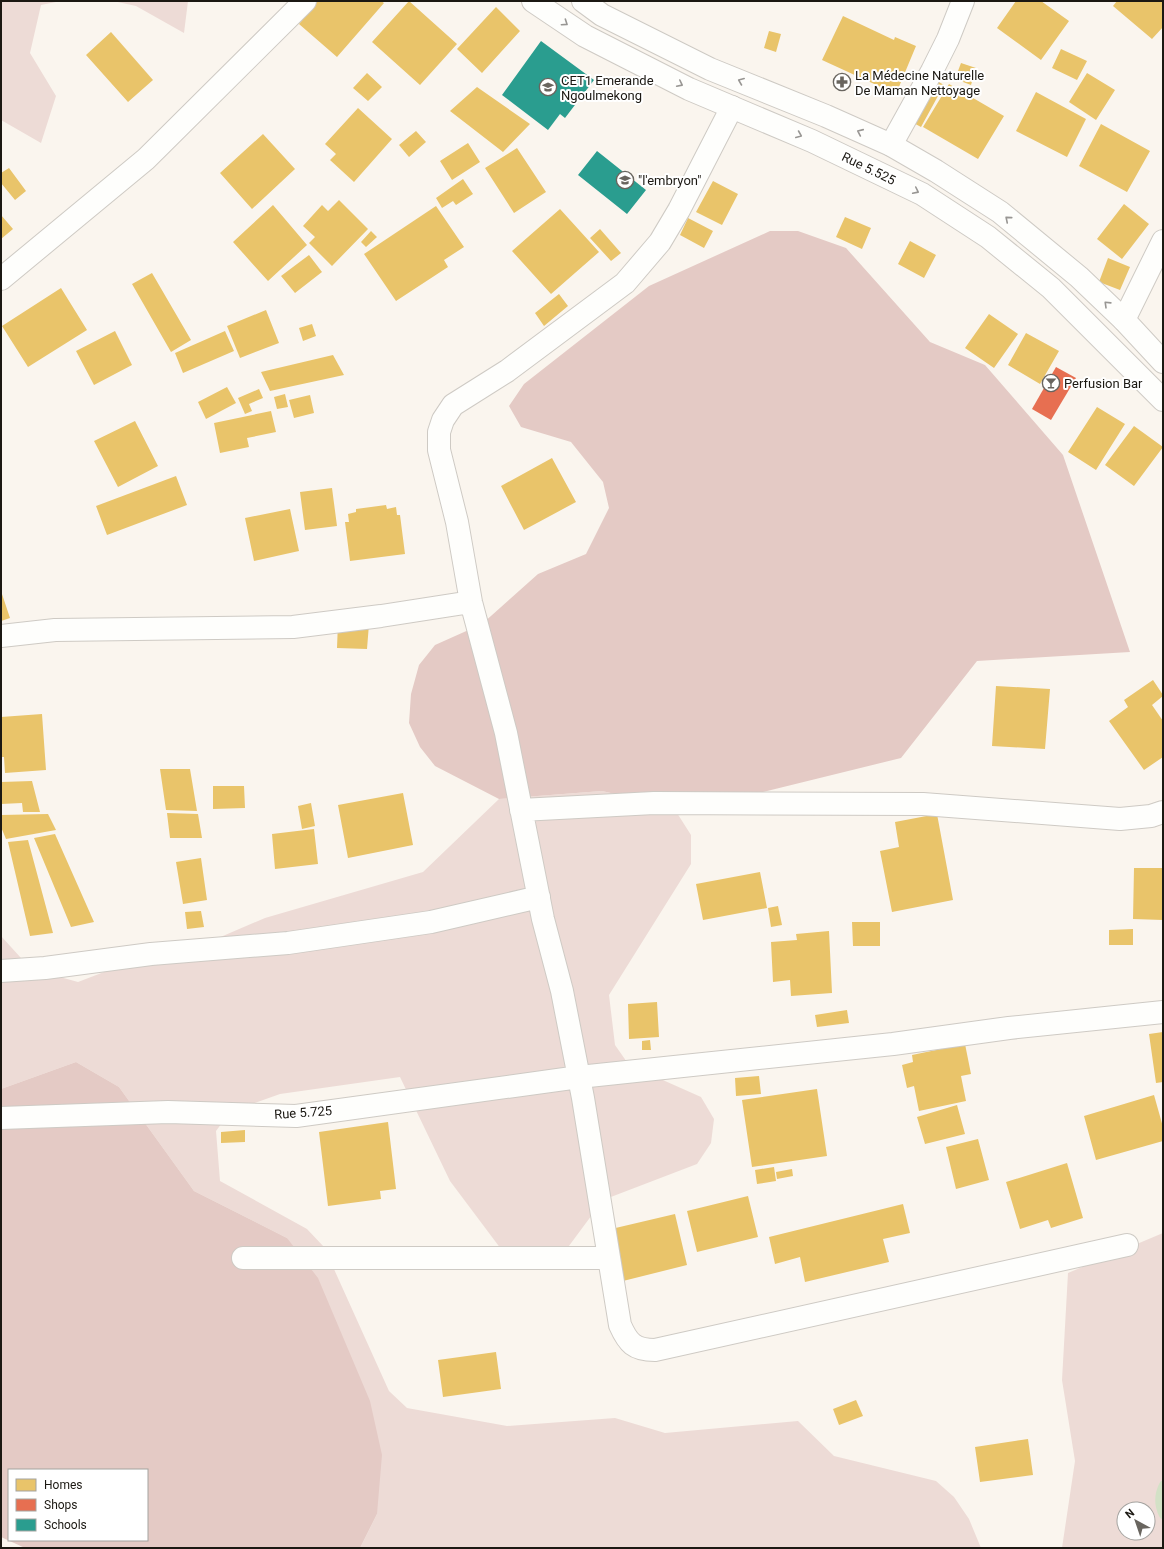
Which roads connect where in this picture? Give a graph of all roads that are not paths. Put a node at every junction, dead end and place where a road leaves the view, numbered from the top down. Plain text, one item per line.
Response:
1 (305, 1) edge
2 (533, 1) edge
3 (582, 1) edge
4 (963, 1) edge
5 (732, 107) junction
6 (891, 145) junction
7 (1163, 241) edge
8 (1, 279) edge
9 (1124, 320) junction
10 (1163, 362) edge
11 (1163, 400) edge
12 (471, 602) junction
13 (1, 636) edge
14 (521, 810) junction
15 (1163, 812) edge
16 (539, 897) junction
17 (1, 971) edge
18 (1163, 1012) edge
19 (579, 1077) junction
20 (1, 1118) edge
21 (1127, 1245) dead end
22 (243, 1258) dead end
23 (609, 1258) junction

1 - 8 street
2 -> 5 street, Rue 5.525
6 -> 3 street
4 - 6 street
5 -> 11 street, Rue 5.525
5 - 12 street
9 -> 6 street
7 - 9 street
9 - 10 street
12 - 13 street
12 - 14 street
14 - 15 street
14 - 16 street
16 - 17 street
16 - 19 street
18 - 19 street, Rue 5.725
19 - 20 street, Rue 5.725
19 - 23 street
21 - 23 street
22 - 23 street

